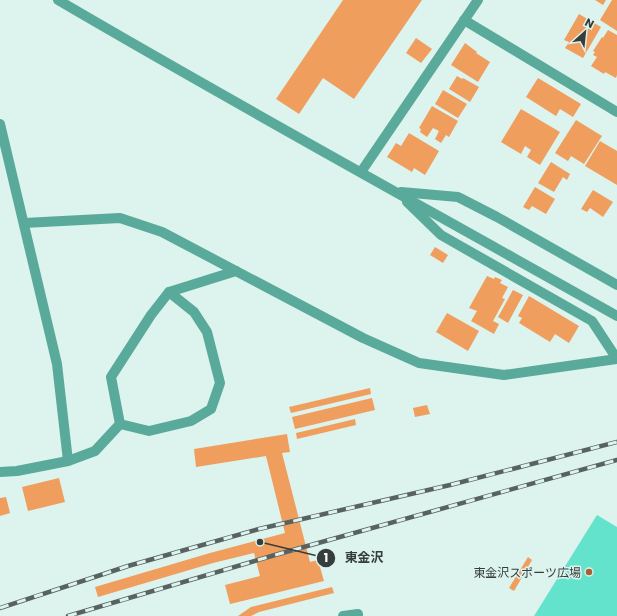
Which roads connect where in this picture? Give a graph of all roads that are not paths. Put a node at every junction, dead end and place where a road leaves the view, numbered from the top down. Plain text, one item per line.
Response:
1 (58, 0) edge
2 (478, 0) edge
3 (464, 20) junction
4 (617, 112) edge
5 (0, 124) edge
6 (361, 172) junction
7 (397, 192) junction
8 (24, 223) junction
9 (236, 271) junction
10 (617, 285) edge
11 (169, 292) junction
12 (617, 316) edge
13 (617, 359) edge
14 (120, 424) junction
15 (68, 461) junction
16 (0, 472) edge
17 (343, 616) edge
18 (358, 616) edge

1 - 6 street
2 - 3 street
3 - 4 street
3 - 6 street
5 - 8 street
6 - 7 street
7 - 10 street
7 - 12 street
7 - 13 street
8 - 9 street
8 - 15 street
9 - 11 street
9 - 13 street
11 - 14 street
11 - 14 street
14 - 15 street
15 - 16 street
17 - 18 street

